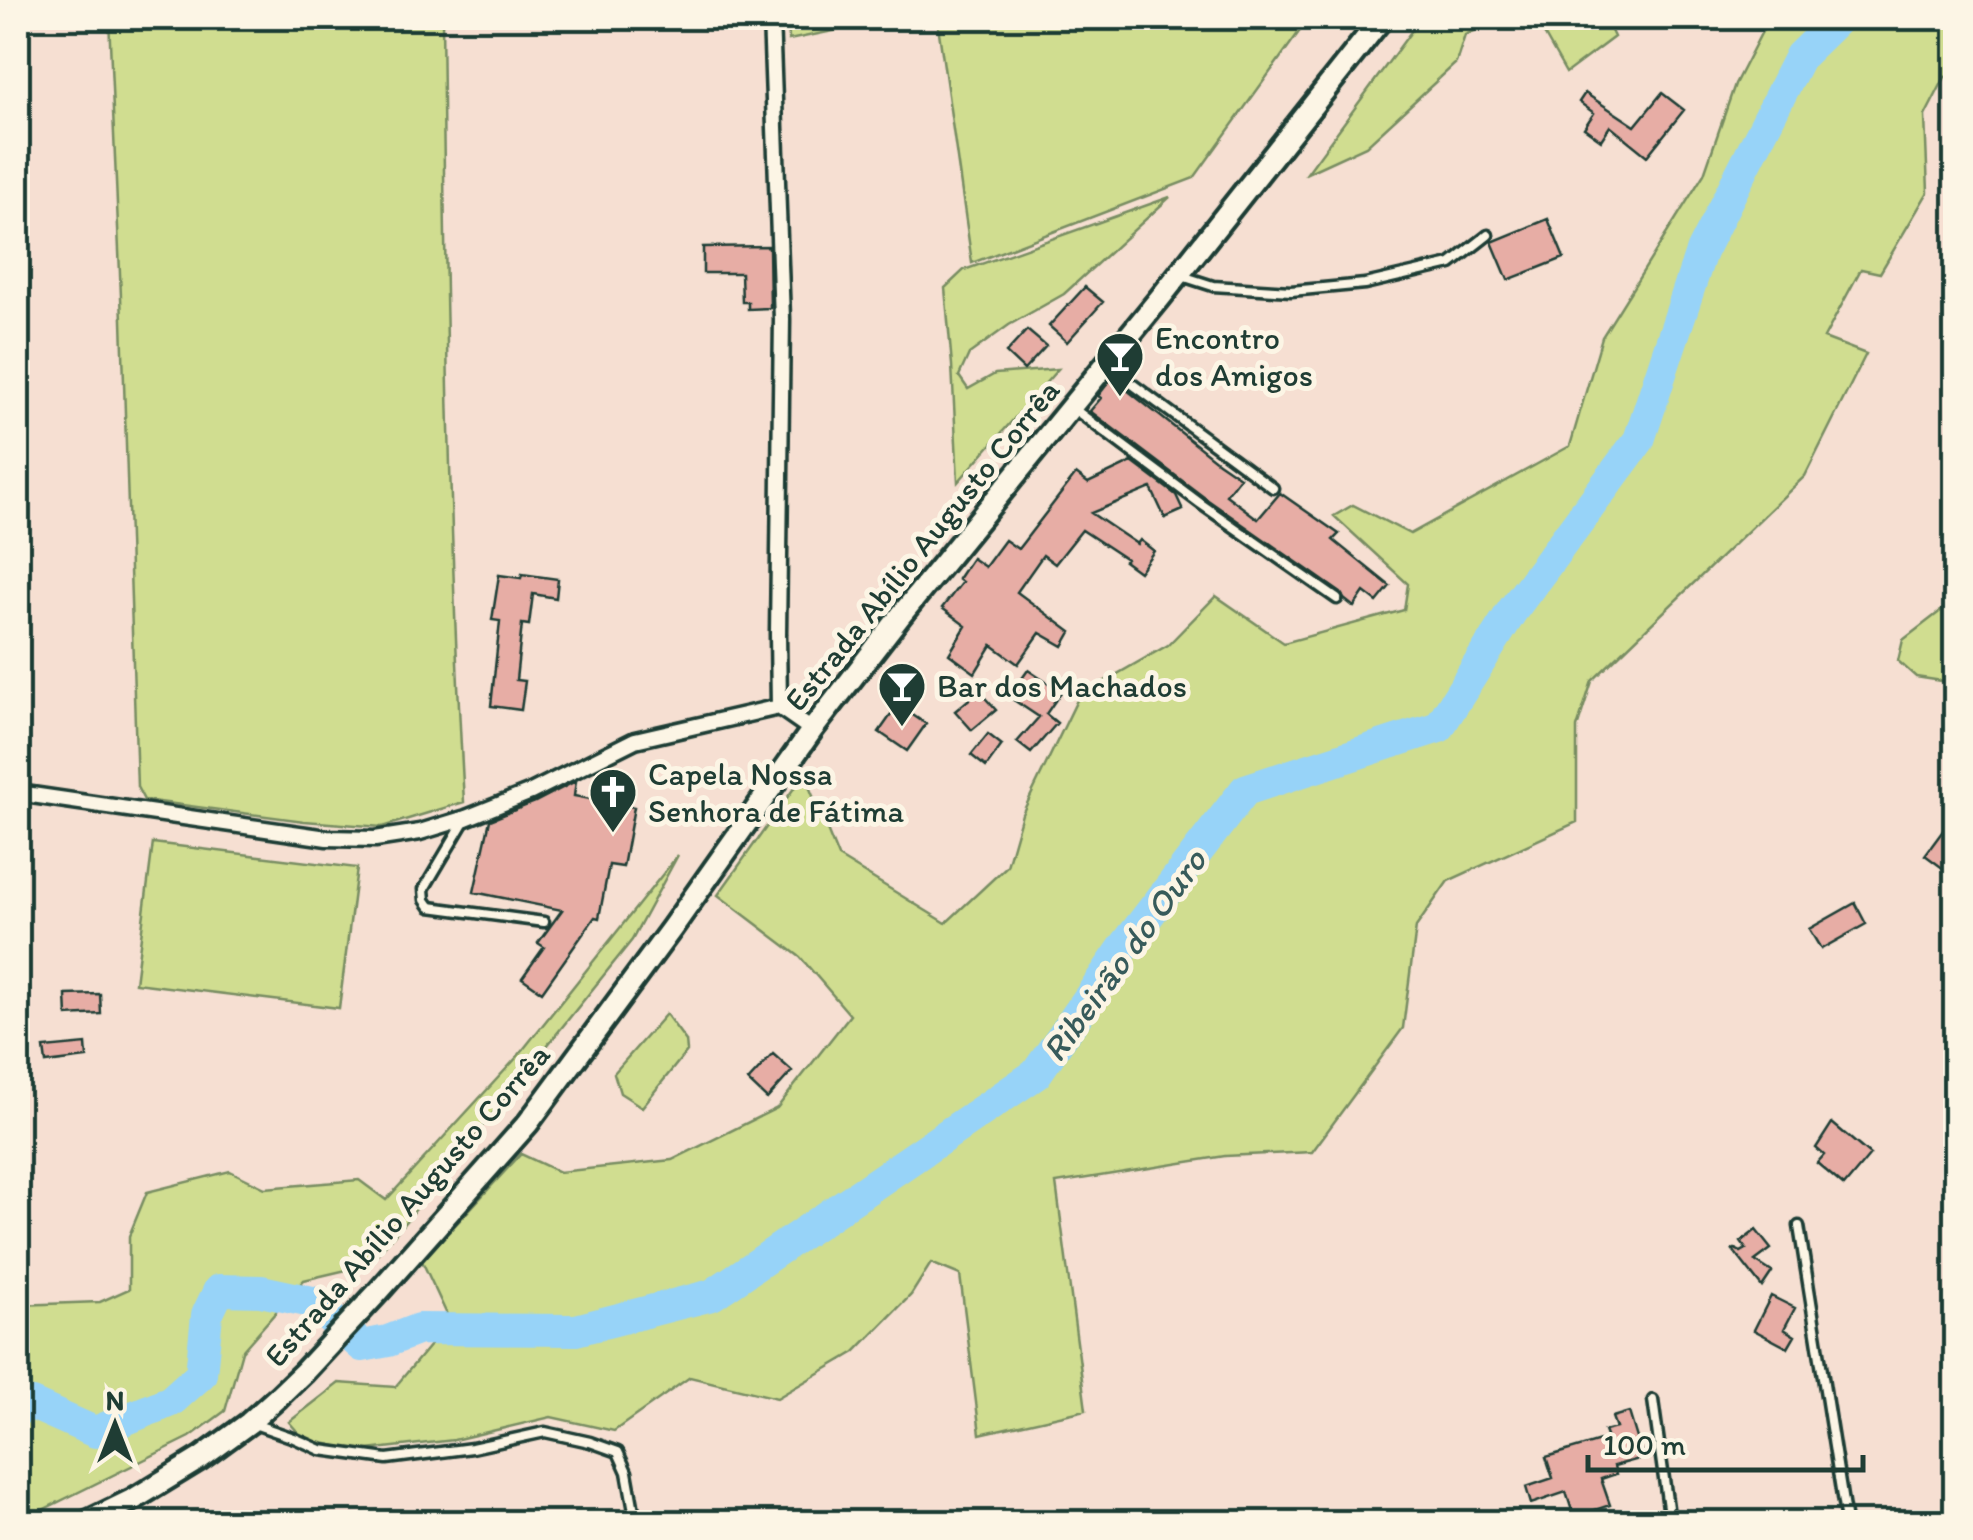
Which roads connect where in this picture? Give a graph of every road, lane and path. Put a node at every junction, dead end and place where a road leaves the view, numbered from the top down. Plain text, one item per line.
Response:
1 (771, 18) edge
2 (1382, 18) edge
3 (1488, 234) dead end
4 (1178, 274) junction
5 (1106, 364) junction
6 (1071, 406) junction
7 (1273, 488) dead end
8 (1337, 599) dead end
9 (779, 707) junction
10 (812, 730) junction
11 (18, 794) edge
12 (466, 818) junction
13 (544, 922) dead end
14 (1799, 1226) dead end
15 (1654, 1400) dead end
16 (250, 1423) junction
17 (86, 1522) edge
18 (636, 1522) edge
19 (1670, 1522) edge
20 (1846, 1522) edge

1 - 9 street
2 - 4 main road, Estrada Abílio Augusto Corrêa
3 - 4 lane
4 - 5 main road, Estrada Abílio Augusto Corrêa
5 - 6 main road, Estrada Abílio Augusto Corrêa
5 - 7 lane
6 - 8 lane
6 - 10 main road, Estrada Abílio Augusto Corrêa
9 - 10 street
9 - 12 street
10 - 16 main road, Estrada Abílio Augusto Corrêa
11 - 12 street
12 - 13 lane
14 - 20 lane
15 - 19 lane
16 - 17 main road, Estrada Abílio Augusto Corrêa
16 - 18 lane

